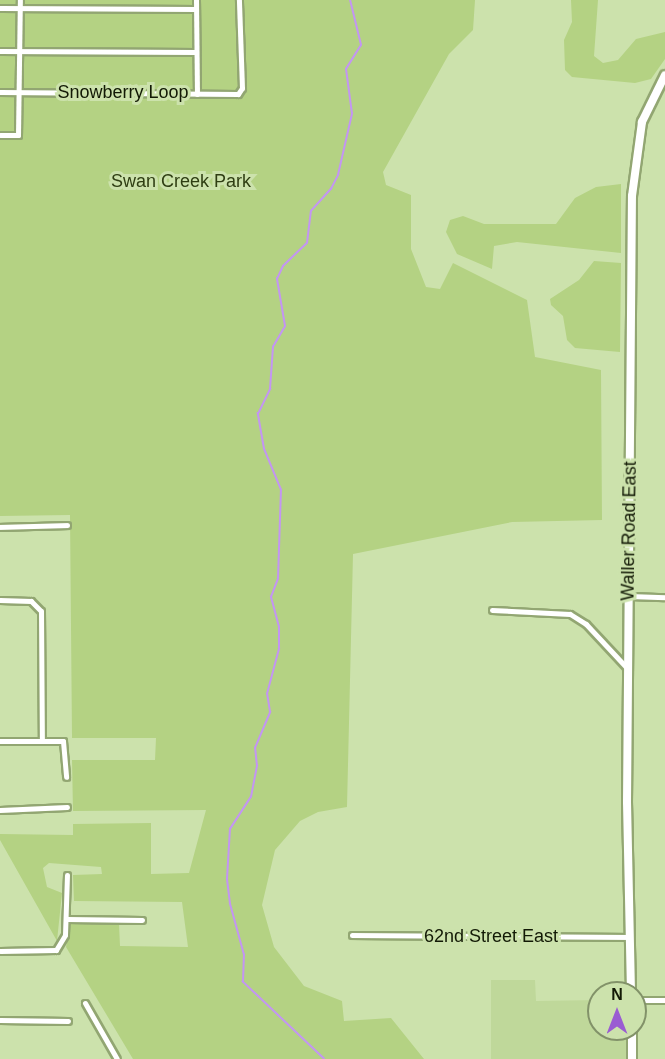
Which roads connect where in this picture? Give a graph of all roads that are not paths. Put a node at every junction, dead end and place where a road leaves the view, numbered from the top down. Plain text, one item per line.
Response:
1 (20, 0) edge
2 (196, 0) edge
3 (239, 0) edge
4 (0, 8) edge
5 (20, 8) junction
6 (196, 9) junction
7 (0, 51) edge
8 (20, 51) junction
9 (196, 52) junction
10 (665, 75) edge
11 (0, 92) edge
12 (19, 92) junction
13 (197, 94) junction
14 (0, 135) edge
15 (67, 525) dead end
16 (0, 526) edge
17 (629, 596) junction
18 (665, 597) edge
19 (0, 600) edge
20 (492, 610) dead end
21 (627, 668) junction
22 (42, 740) junction
23 (0, 741) edge
24 (66, 777) dead end
25 (67, 807) dead end
26 (0, 810) edge
27 (67, 875) dead end
28 (66, 919) junction
29 (142, 920) dead end
30 (352, 935) dead end
31 (630, 937) junction
32 (0, 951) edge
33 (632, 981) edge
34 (647, 1000) edge
35 (665, 1000) edge
36 (85, 1003) dead end
37 (0, 1020) edge
38 (68, 1020) dead end
39 (632, 1041) edge
40 (117, 1059) edge
41 (632, 1059) edge

1 - 5 street
2 - 6 street, Snowberry Loop
3 - 13 street
4 - 5 street
5 - 6 street
5 - 8 street
6 - 9 street, Snowberry Loop
7 - 8 street
8 - 9 street
8 - 12 street
9 - 13 street, Snowberry Loop
10 - 17 street, Waller Road East
11 - 12 street, Snowberry Loop
12 - 13 street, Snowberry Loop
12 - 14 street
15 - 16 street
17 - 18 street
17 - 21 street, Waller Road East
19 - 22 street
20 - 21 street
21 - 31 street, Waller Road East
22 - 23 street
22 - 24 street
25 - 26 street
27 - 28 street
28 - 29 street
28 - 32 street
30 - 31 street, 62nd Street East
31 - 33 street, Waller Road East
34 - 35 street
36 - 40 street
37 - 38 street
39 - 41 street

